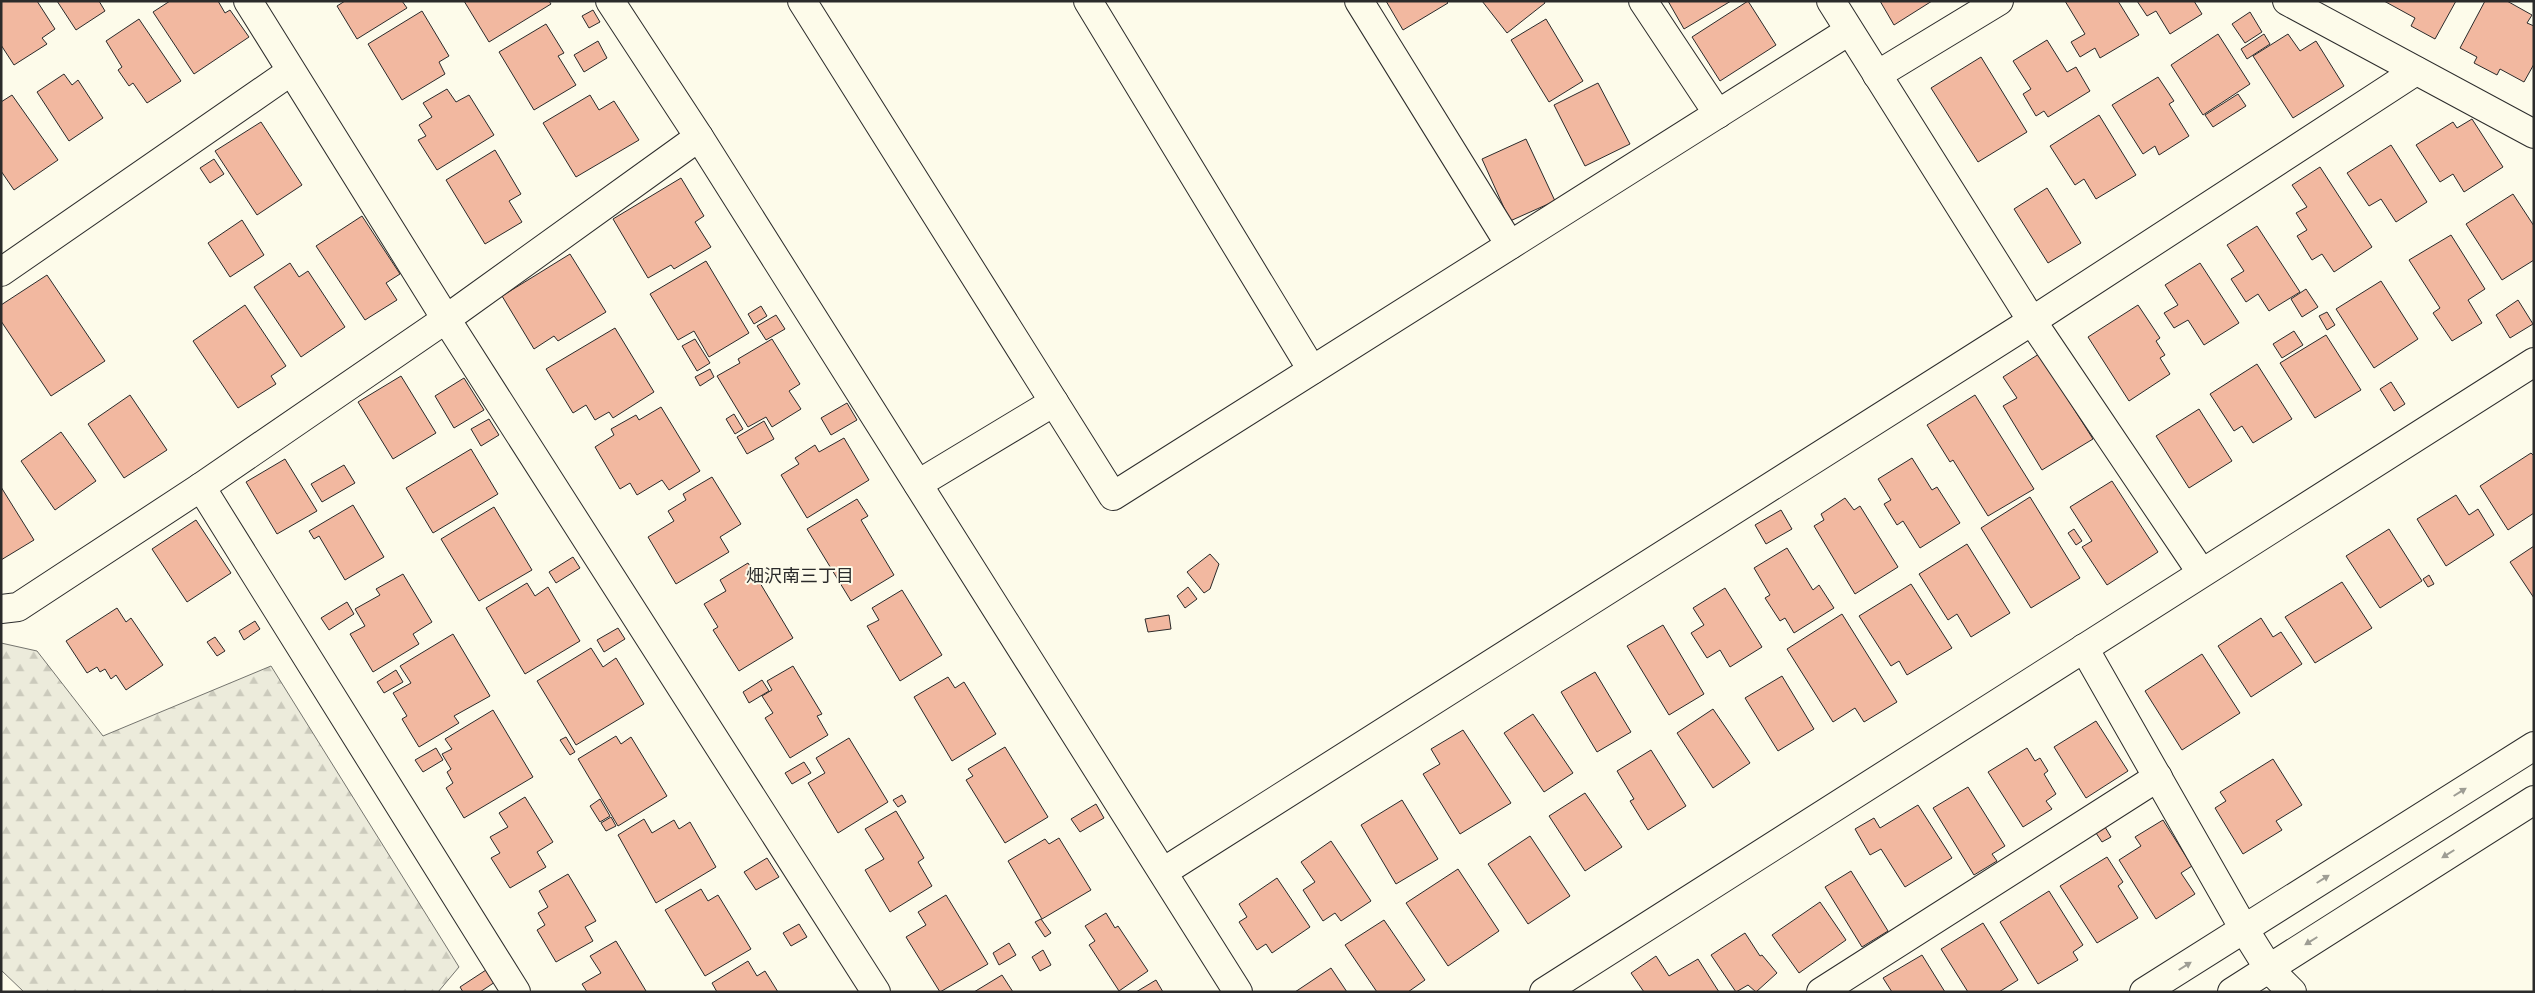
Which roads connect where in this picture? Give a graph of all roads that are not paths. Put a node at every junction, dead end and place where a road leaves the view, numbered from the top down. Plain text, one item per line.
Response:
1 (248, 1) edge
2 (610, 1) edge
3 (802, 1) edge
4 (1088, 1) edge
5 (1359, 1) edge
6 (1643, 1) edge
7 (1831, 1) edge
8 (1999, 1) edge
9 (2286, 1) edge
10 (1849, 31) junction
11 (2416, 71) junction
12 (290, 72) junction
13 (1876, 75) junction
14 (1718, 114) junction
15 (2534, 134) edge
16 (699, 137) junction
17 (1510, 245) junction
18 (1, 272) edge
19 (446, 319) junction
20 (2032, 321) junction
21 (2534, 362) edge
22 (1312, 370) junction
23 (1054, 402) junction
24 (918, 484) junction
25 (201, 487) junction
26 (2201, 572) junction
27 (1, 609) edge
28 (2084, 648) junction
29 (2534, 746) edge
30 (2158, 778) junction
31 (2534, 800) edge
32 (1163, 872) junction
33 (2244, 928) junction
34 (2268, 968) junction
35 (516, 992) edge
36 (876, 992) edge
37 (1238, 992) edge
38 (1544, 992) edge
39 (1821, 992) edge
40 (2144, 992) edge
41 (2232, 992) edge
42 (2292, 992) edge

1 - 12 street
2 - 16 street
3 - 23 street
4 - 22 street
5 - 17 street
6 - 14 street
7 - 10 street
8 - 13 street
9 - 11 street
10 - 13 street
10 - 14 street
11 - 15 street
11 - 20 street
12 - 18 street
12 - 19 street
13 - 20 street
14 - 17 street
16 - 19 street
16 - 24 street
17 - 22 street
19 - 25 street
19 - 36 street
20 - 26 street
20 - 32 street
21 - 26 street
22 - 23 street
23 - 24 street
24 - 32 street
25 - 27 street
25 - 35 street
26 - 28 street
28 - 30 street
28 - 38 street
33 -> 29 street
30 - 33 street
30 - 39 street
31 -> 34 street
32 - 37 street
33 - 34 street
40 -> 33 street
34 - 41 street
34 - 42 street

